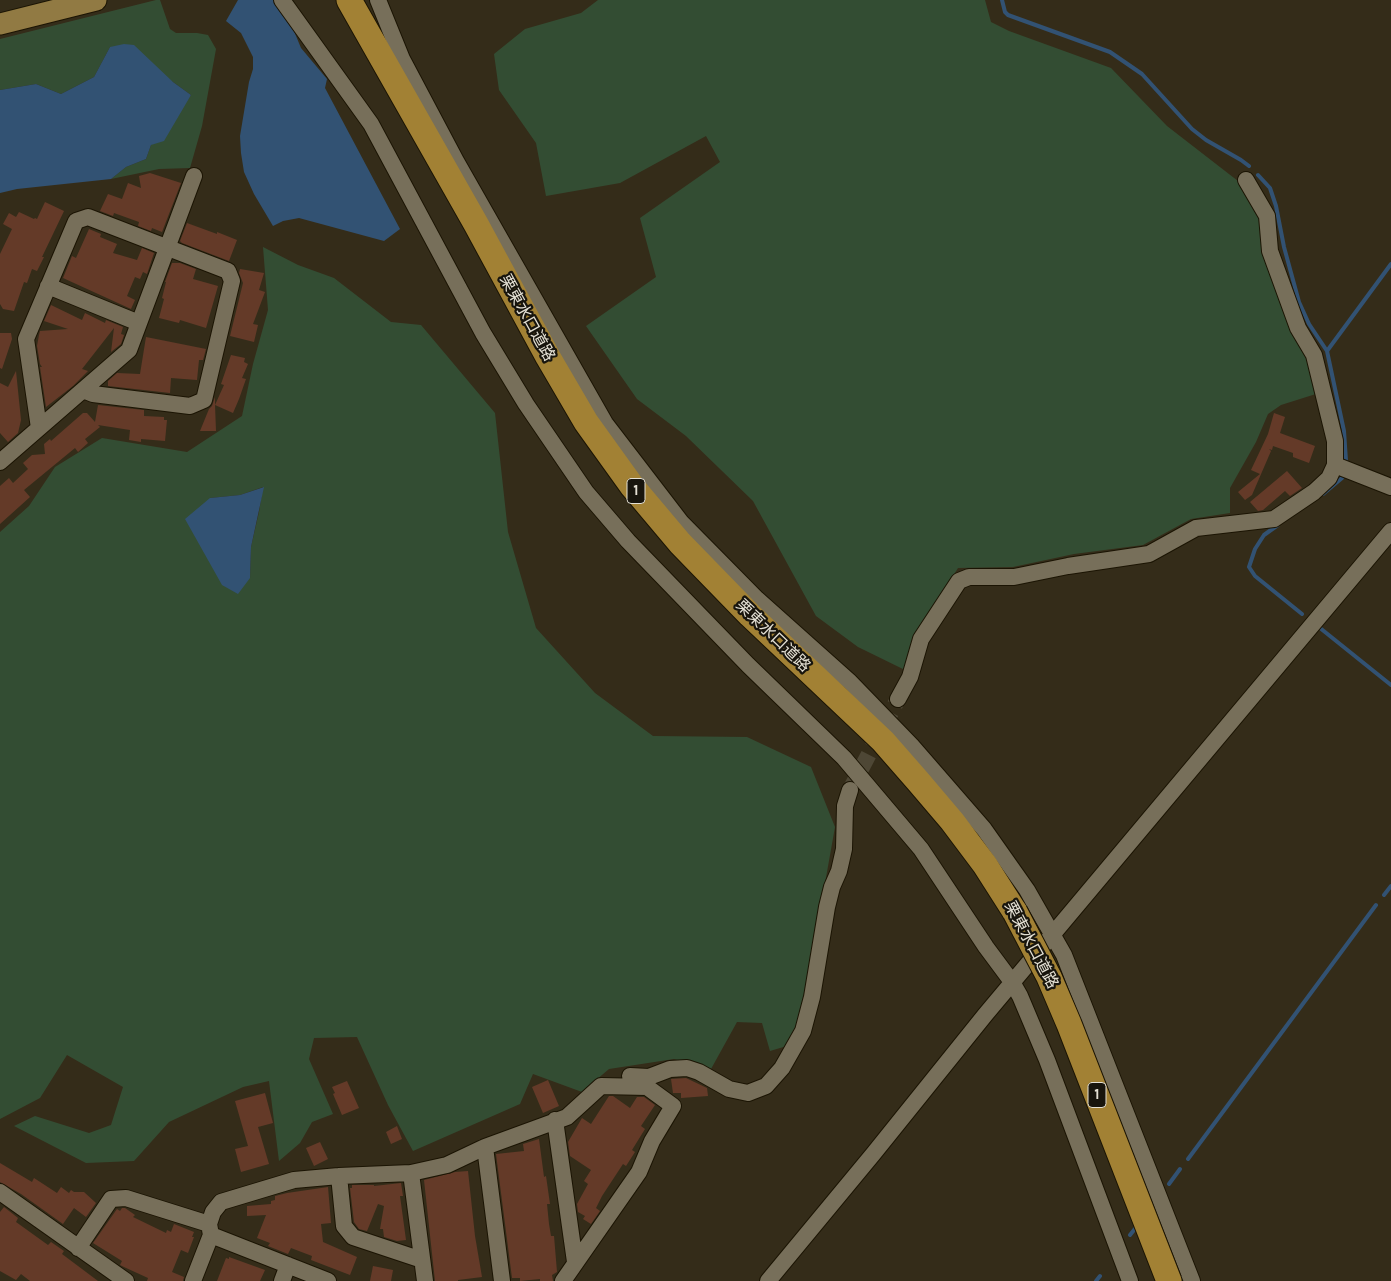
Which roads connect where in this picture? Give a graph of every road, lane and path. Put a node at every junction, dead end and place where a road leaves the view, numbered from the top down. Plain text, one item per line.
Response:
1 (96, 0) edge
2 (282, 0) edge
3 (349, 0) edge
4 (378, 0) edge
5 (0, 24) edge
6 (194, 176) dead end
7 (1246, 180) dead end
8 (168, 247) junction
9 (48, 286) junction
10 (139, 323) junction
11 (83, 390) junction
12 (39, 428) junction
13 (0, 462) edge
14 (1335, 465) junction
15 (1391, 487) edge
16 (1391, 530) edge
17 (898, 699) tunnel mouth
18 (850, 790) tunnel mouth
19 (1052, 935) junction
20 (1012, 982) junction
21 (601, 1086) junction
22 (555, 1120) junction
23 (485, 1147) junction
24 (411, 1173) junction
25 (339, 1176) junction
26 (1, 1195) edge
27 (210, 1230) junction
28 (78, 1248) junction
29 (422, 1260) junction
30 (575, 1262) junction
31 (288, 1266) junction
32 (126, 1281) edge
33 (193, 1281) edge
34 (282, 1281) edge
35 (328, 1281) edge
36 (425, 1281) edge
37 (502, 1281) edge
38 (563, 1281) edge
39 (768, 1281) edge
40 (1130, 1281) edge
41 (1169, 1281) edge
42 (1192, 1281) edge

1 - 5 main road
2 - 20 street
3 - 41 highway, 栗東水口道路 / 1, bridge
4 - 19 street
6 - 8 street
7 - 14 street
8 - 9 street
8 - 10 street
8 - 11 street
9 - 10 street
9 - 12 street
10 - 11 street
11 - 12 street
12 - 13 street
14 - 15 street
14 - 17 street
16 - 19 street
18 - 21 street
19 - 20 street
19 - 42 street
20 - 39 street
20 - 40 street
21 - 22 street
21 - 30 street
22 - 23 street
22 - 30 street
23 - 24 street
23 - 37 street
24 - 25 street
24 - 29 street
25 - 27 street
25 - 29 street
26 - 28 street
27 - 28 street
27 - 31 street
27 - 33 street
28 - 32 street
29 - 36 street
30 - 38 street
31 - 34 street
31 - 35 street

